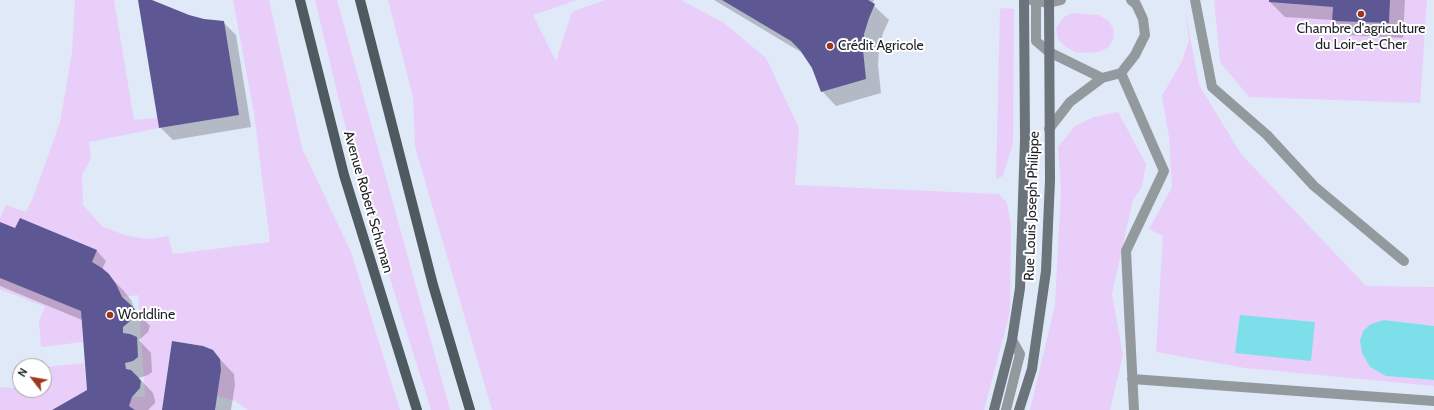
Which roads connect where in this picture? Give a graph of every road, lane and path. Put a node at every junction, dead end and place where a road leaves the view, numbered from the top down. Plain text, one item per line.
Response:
1 (300, 0) edge
2 (360, 0) edge
3 (1024, 0) edge
4 (1035, 0) edge
5 (1061, 0) edge
6 (1131, 0) edge
7 (1195, 0) edge
8 (1050, 1) edge
9 (1049, 52) junction
10 (1121, 73) junction
11 (1102, 78) junction
12 (1049, 129) junction
13 (1404, 261) dead end
14 (1012, 340) junction
15 (1132, 379) junction
16 (1434, 401) edge
17 (417, 410) edge
18 (470, 410) edge
19 (994, 410) edge
20 (1006, 410) edge
21 (1019, 410) edge
22 (1134, 410) edge

1 - 17 main road, Avenue Robert Schuman
2 - 18 main road
3 - 14 main road, Rue Louis Joseph Philippe
4 - 8 lane
4 - 9 lane
5 - 8 lane
6 - 10 lane
7 - 13 lane
8 - 9 main road, Rue Louis Joseph Philippe
9 - 11 lane
9 - 12 main road, Rue Louis Joseph Philippe
10 - 11 lane
10 - 15 lane
11 - 12 lane
12 - 21 main road, Rue Louis Joseph Philippe
14 - 19 main road, Rue Louis Joseph Philippe
14 - 20 lane
15 - 16 lane
15 - 22 lane

